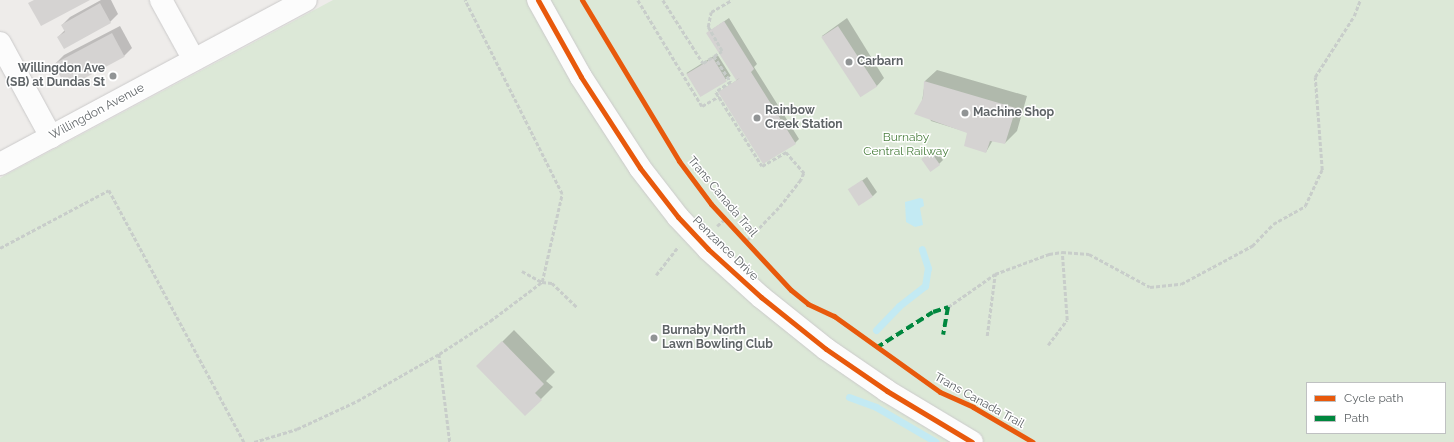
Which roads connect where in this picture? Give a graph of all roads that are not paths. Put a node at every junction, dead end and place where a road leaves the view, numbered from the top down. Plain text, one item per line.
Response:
1 (161, 0) edge
2 (306, 0) edge
3 (538, 0) edge
4 (0, 43) edge
5 (194, 60) junction
6 (51, 137) junction
7 (0, 164) edge
8 (972, 442) edge

1 - 5 street
2 - 5 street, Willingdon Avenue
3 - 8 street, Penzance Drive
4 - 6 street
5 - 6 street, Willingdon Avenue
6 - 7 street, Willingdon Avenue

